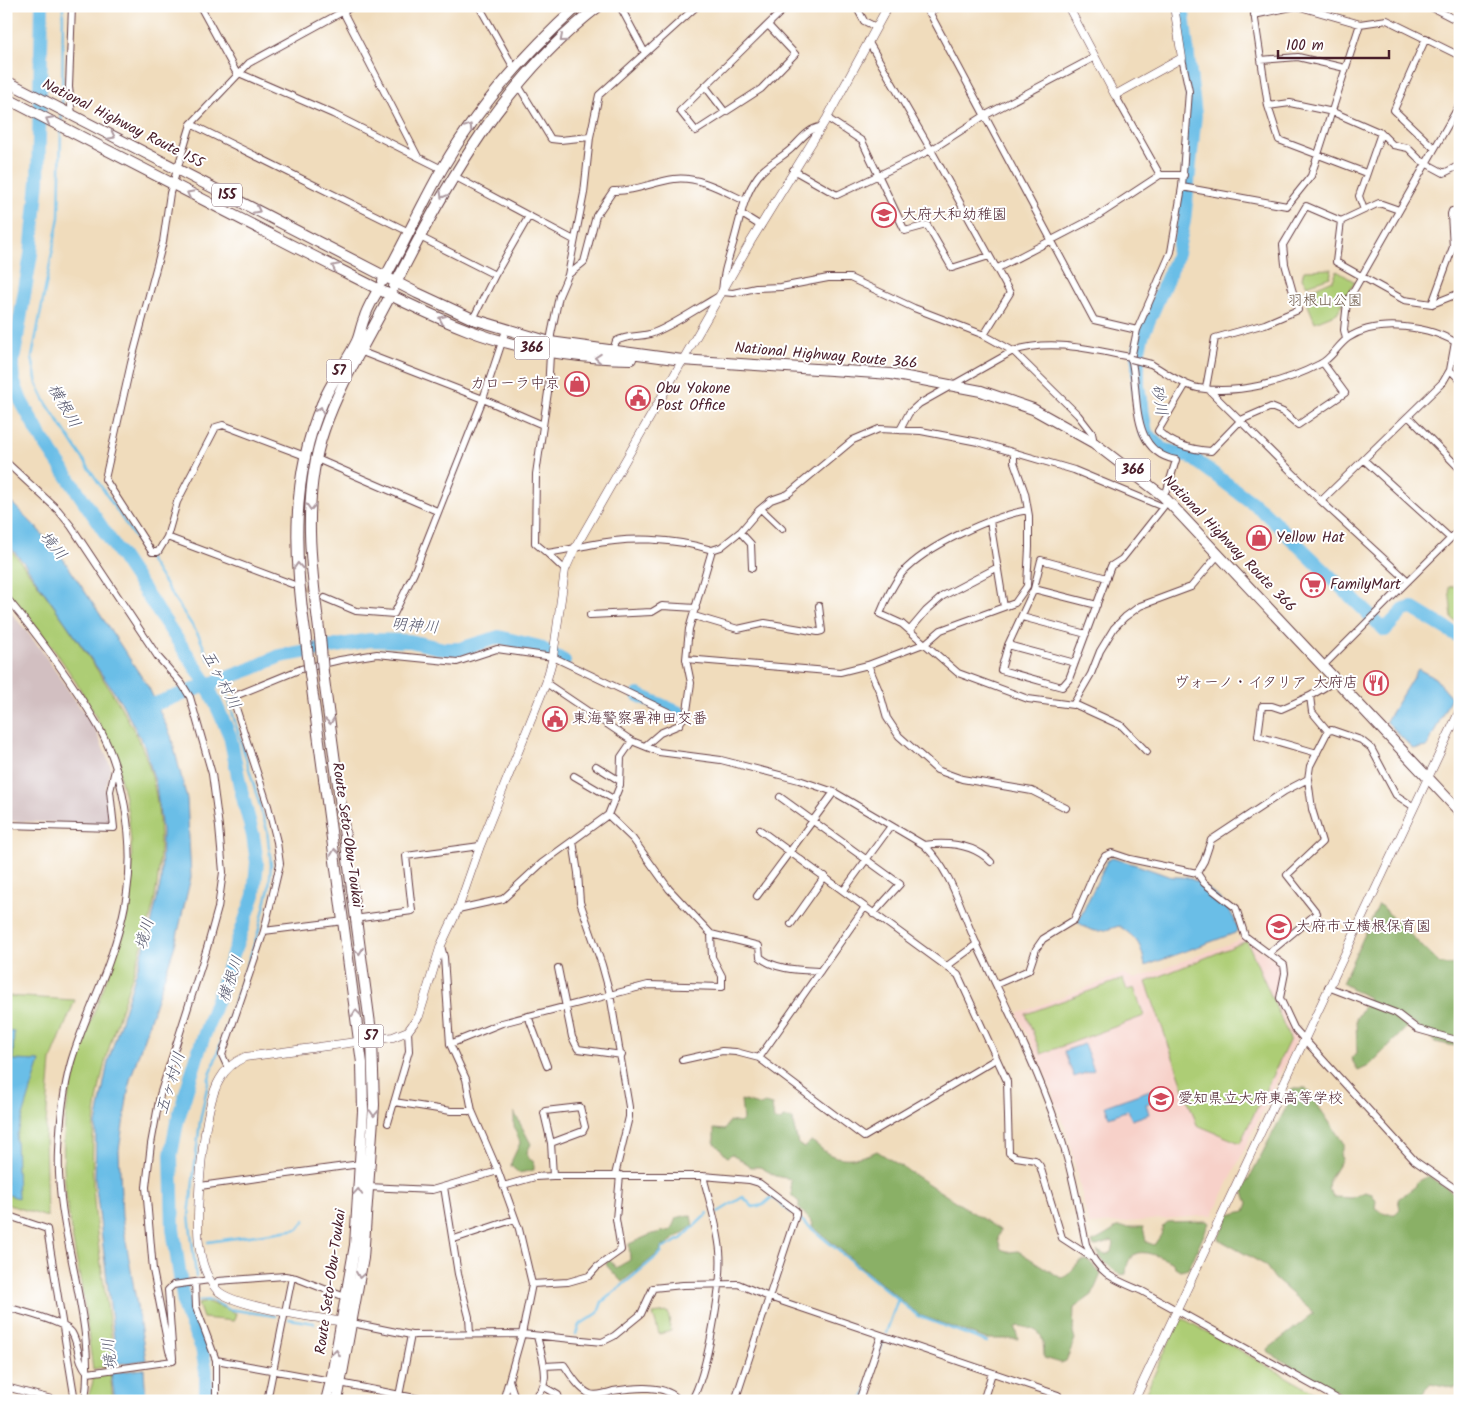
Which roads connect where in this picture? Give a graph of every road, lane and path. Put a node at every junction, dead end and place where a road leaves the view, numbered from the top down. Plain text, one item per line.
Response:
1 (72, 6) edge
2 (200, 6) edge
3 (353, 6) edge
4 (479, 6) edge
5 (578, 6) edge
6 (599, 6) edge
7 (620, 6) edge
8 (697, 6) edge
9 (787, 6) edge
10 (856, 6) edge
11 (888, 6) edge
12 (939, 6) edge
13 (1068, 6) edge
14 (1174, 6) edge
15 (1253, 6) edge
16 (1297, 6) edge
17 (1429, 6) edge
18 (1318, 8) edge
19 (342, 9) edge
20 (928, 9) edge
21 (1254, 15) junction
22 (1460, 22) edge
23 (768, 24) junction
24 (1360, 24) junction
25 (876, 27) junction
26 (1426, 38) junction
27 (868, 41) junction
28 (646, 53) junction
29 (1460, 56) edge
30 (1095, 57) junction
31 (1182, 58) junction
32 (1261, 60) junction
33 (1346, 68) junction
34 (515, 70) junction
35 (238, 73) junction
36 (6, 81) edge
37 (518, 85) junction
38 (705, 86) junction
39 (1115, 95) junction
40 (6, 98) edge
41 (1460, 104) edge
42 (1268, 106) junction
43 (725, 112) junction
44 (1333, 112) junction
45 (71, 114) junction
46 (984, 116) junction
47 (827, 118) junction
48 (191, 124) junction
49 (821, 127) junction
50 (1381, 133) junction
51 (590, 137) junction
52 (1434, 148) junction
53 (932, 150) junction
54 (1319, 155) junction
55 (418, 157) junction
56 (1427, 162) junction
57 (1460, 165) edge
58 (442, 169) junction
59 (178, 170) junction
60 (794, 170) junction
61 (1366, 173) junction
62 (878, 174) junction
63 (1160, 175) junction
64 (1184, 175) junction
65 (454, 176) junction
66 (173, 186) junction
67 (1183, 187) junction
68 (744, 200) junction
69 (1364, 210) junction
70 (1399, 210) junction
71 (1460, 210) edge
72 (740, 213) junction
73 (528, 216) junction
74 (1341, 221) junction
75 (761, 226) junction
76 (409, 232) junction
77 (420, 237) junction
78 (1052, 239) junction
79 (574, 240) junction
80 (989, 256) junction
81 (996, 269) junction
82 (495, 275) junction
83 (568, 275) junction
84 (386, 276) junction
85 (1362, 276) junction
86 (397, 282) junction
87 (379, 288) junction
88 (1460, 293) edge
89 (391, 294) junction
90 (720, 294) junction
91 (1432, 304) junction
92 (473, 318) junction
93 (506, 330) junction
94 (1137, 330) junction
95 (984, 335) junction
96 (1346, 339) junction
97 (502, 341) junction
98 (1458, 344) edge
99 (550, 347) junction
100 (613, 350) junction
101 (1013, 351) junction
102 (362, 352) junction
103 (1131, 358) junction
104 (682, 360) junction
105 (1323, 363) junction
106 (1450, 370) junction
107 (1460, 380) edge
108 (1186, 384) junction
109 (952, 385) junction
110 (1206, 388) junction
111 (483, 399) junction
112 (1410, 417) junction
113 (1241, 420) junction
114 (543, 424) junction
115 (900, 430) junction
116 (1094, 443) junction
117 (1014, 453) junction
118 (305, 456) junction
119 (317, 459) junction
120 (1364, 460) junction
121 (6, 462) edge
122 (1460, 469) edge
123 (1166, 499) junction
124 (1321, 501) junction
125 (761, 509) junction
126 (1028, 510) junction
127 (437, 511) junction
128 (990, 521) junction
129 (782, 529) dead end
130 (1460, 529) edge
131 (740, 532) junction
132 (167, 537) junction
133 (1450, 538) junction
134 (574, 550) junction
135 (712, 550) junction
136 (547, 553) junction
137 (1219, 554) junction
138 (998, 566) junction
139 (752, 568) dead end
140 (565, 570) junction
141 (1106, 578) junction
142 (1408, 581) junction
143 (292, 584) tunnel mouth
144 (1034, 588) junction
145 (6, 597) edge
146 (325, 598) tunnel mouth
147 (1097, 605) junction
148 (819, 606) dead end
149 (1004, 607) junction
150 (696, 608) junction
151 (590, 615) dead end
152 (694, 616) junction
153 (1022, 617) junction
154 (910, 630) junction
155 (1086, 634) junction
156 (926, 643) junction
157 (1008, 645) junction
158 (553, 657) junction
159 (686, 659) junction
160 (1075, 663) junction
161 (868, 665) junction
162 (1324, 665) junction
163 (1337, 680) junction
164 (546, 683) junction
165 (1310, 696) junction
166 (1074, 704) junction
167 (1460, 710) edge
168 (683, 719) junction
169 (1328, 731) junction
170 (632, 741) junction
171 (644, 746) junction
172 (1147, 752) dead end
173 (1317, 753) junction
174 (596, 766) dead end
175 (116, 768) junction
176 (574, 776) dead end
177 (1308, 779) junction
178 (1428, 779) junction
179 (620, 781) junction
180 (834, 792) junction
181 (780, 797) dead end
182 (615, 800) junction
183 (1414, 807) junction
184 (1066, 808) dead end
185 (1460, 812) edge
186 (608, 815) junction
187 (812, 820) junction
188 (6, 826) edge
189 (891, 826) junction
190 (760, 830) dead end
191 (573, 841) junction
192 (924, 845) junction
193 (480, 846) junction
194 (790, 850) junction
195 (867, 860) junction
196 (991, 862) dead end
197 (1197, 873) junction
198 (825, 876) junction
199 (844, 890) junction
200 (757, 896) dead end
201 (865, 907) junction
202 (458, 909) junction
203 (873, 914) junction
204 (349, 920) junction
205 (791, 924) dead end
206 (264, 931) junction
207 (711, 934) junction
208 (977, 944) junction
209 (441, 946) junction
210 (1270, 953) junction
211 (947, 966) junction
212 (558, 968) dead end
213 (820, 971) junction
214 (997, 984) junction
215 (1328, 987) junction
216 (610, 994) junction
217 (567, 1006) junction
218 (528, 1016) junction
219 (408, 1031) junction
220 (1304, 1038) junction
221 (372, 1039) junction
222 (359, 1041) junction
223 (1460, 1041) edge
224 (450, 1044) junction
225 (622, 1055) junction
226 (759, 1058) junction
227 (996, 1059) junction
228 (682, 1060) dead end
229 (547, 1066) dead end
230 (228, 1068) junction
231 (394, 1102) junction
232 (472, 1111) junction
233 (388, 1123) dead end
234 (551, 1142) junction
235 (360, 1164) junction
236 (498, 1171) junction
237 (617, 1175) junction
238 (553, 1176) junction
239 (703, 1176) junction
240 (200, 1186) junction
241 (503, 1186) junction
242 (368, 1187) junction
243 (444, 1187) junction
244 (1460, 1192) edge
245 (6, 1215) edge
246 (515, 1219) junction
247 (454, 1239) junction
248 (1092, 1258) junction
249 (292, 1277) junction
250 (193, 1283) junction
251 (212, 1283) junction
252 (532, 1284) junction
253 (720, 1284) junction
254 (345, 1297) junction
255 (769, 1297) junction
256 (6, 1307) edge
257 (285, 1311) junction
258 (1177, 1311) junction
259 (341, 1322) junction
260 (352, 1323) junction
261 (63, 1325) junction
262 (470, 1334) junction
263 (522, 1334) junction
264 (411, 1335) junction
265 (537, 1336) junction
266 (881, 1336) junction
267 (216, 1360) junction
268 (173, 1362) junction
269 (544, 1366) junction
270 (272, 1370) junction
271 (88, 1373) junction
272 (992, 1373) junction
273 (509, 1379) junction
274 (336, 1382) junction
275 (6, 1387) edge
276 (544, 1387) junction
277 (1058, 1395) dead end
278 (399, 1398) edge
279 (58, 1401) edge
280 (75, 1401) edge
281 (85, 1401) edge
282 (216, 1401) edge
283 (267, 1401) edge
284 (326, 1401) edge
285 (337, 1401) edge
286 (430, 1401) edge
287 (503, 1401) edge
288 (516, 1401) edge
289 (528, 1401) edge
290 (560, 1401) edge
291 (679, 1401) edge
292 (691, 1401) edge
293 (735, 1401) edge
294 (859, 1401) edge
295 (983, 1401) edge
296 (1134, 1401) edge
297 (1341, 1401) edge

1 - 45 street
2 - 35 street
3 - 19 street
4 - 34 street
5 - 34 main road
6 -> 37 main road
7 - 28 street
8 - 28 street
9 - 23 street
10 - 25 street
11 - 25 street
12 - 20 street
13 - 30 street
14 - 31 street
15 - 21 street
16 - 18 street
16 - 21 street
17 - 22 street
18 - 24 street
19 - 35 street
19 - 55 street
20 - 46 street
21 - 32 street
23 - 38 street
23 - 43 street
24 - 26 street
24 - 33 street
25 - 27 street
26 - 29 street
26 - 52 street
27 - 47 street
27 - 53 street
28 - 51 street
30 - 39 street
30 - 46 street
31 - 39 street
31 - 64 street
32 - 33 street
32 - 42 street
33 - 44 street
58 -> 34 main road
35 - 48 street
35 - 55 street
36 - 45 main road, National Highway Route 155 / 155
37 - 51 street
37 - 65 main road
38 - 43 street
38 - 43 street
39 - 63 street
66 -> 40 main road, National Highway Route 155 / 155
41 - 52 street
42 - 44 street
42 - 54 street
44 - 50 street
44 - 54 street
45 -> 59 main road, National Highway Route 155 / 155
46 - 53 street
46 - 78 street
47 - 49 street
47 - 62 street
48 - 59 street
48 - 76 street
49 - 60 street
49 - 68 street
50 - 56 street
50 - 61 street
51 - 79 street
52 - 56 street
53 - 62 street
53 - 80 street
54 - 61 street
54 - 67 street
55 - 58 street
56 - 57 street
56 - 70 street
58 - 76 main road
59 - 66 street
59 -> 84 main road, National Highway Route 155 / 155
60 - 62 street
60 - 75 street
61 - 69 street
62 - 80 street
63 - 64 street
63 - 78 street
64 - 67 street
65 - 73 street
65 -> 77 main road
87 -> 66 main road, National Highway Route 155 / 155
66 - 132 street
67 - 94 street
68 - 72 street
68 - 83 street
69 - 70 street
69 - 74 street
70 - 85 street
71 - 91 street
72 - 75 street
72 - 90 street
73 - 79 street
73 - 82 street
74 - 85 street
74 - 110 street
75 - 90 street
76 - 84 main road
77 - 82 street
77 - 86 main road
78 - 81 street
78 - 94 street
79 - 83 street
80 - 81 street
81 - 95 street
82 - 92 street
83 - 99 street
84 - 86 main road, National Highway Route 155 / 155
84 - 87 main road
85 - 91 street
85 - 96 street
86 - 89 main road
86 - 92 main road, National Highway Route 366 / 366
87 - 89 main road, National Highway Route 155 / 155
118 -> 87 main road, Route Seto-Obu-Toukai / 57
88 - 91 street
97 -> 89 main road, National Highway Route 366 / 366
89 - 102 main road, Route Seto-Obu-Toukai / 57
90 - 95 street
90 - 100 street
90 - 104 street
92 - 93 main road, National Highway Route 366 / 366
93 - 97 street
93 - 99 main road, National Highway Route 366 / 366
94 - 103 street
95 - 101 street
96 - 98 street
96 - 105 street
97 - 99 main road, National Highway Route 366 / 366
97 - 111 street
98 - 106 street
99 - 100 main road, National Highway Route 366 / 366
104 -> 99 main road, National Highway Route 366 / 366
99 - 114 street
100 - 104 main road, National Highway Route 366 / 366
101 - 103 street
101 - 109 street
101 - 116 street
102 - 111 street
102 - 119 main road, Route Seto-Obu-Toukai / 57
103 - 108 street, bridge
103 - 123 street
104 - 109 main road, National Highway Route 366 / 366
104 - 134 street
105 - 110 street
105 - 113 street
106 - 107 street
106 - 112 street
108 - 110 street
108 - 113 street
109 - 115 street
109 - 116 main road, National Highway Route 366 / 366
110 - 113 street
111 - 114 street
111 - 127 street
112 - 120 street
112 - 122 street
113 - 124 street
114 - 136 street
115 - 117 street
115 - 125 street
116 - 123 main road, National Highway Route 366 / 366
117 - 123 street
117 - 126 street
118 - 132 street
204 -> 118 main road, Route Seto-Obu-Toukai / 57, bridge
119 - 127 street
119 -> 204 main road, Route Seto-Obu-Toukai / 57, bridge
120 - 124 street
120 - 133 street
121 - 268 street
123 - 137 main road, National Highway Route 366 / 366
123 - 141 street
124 - 142 street
125 - 129 street
125 - 131 street
126 - 128 street
126 - 149 street
127 - 146 street
128 - 138 street
128 - 154 street
130 - 133 street
131 - 135 street
131 - 139 street
132 - 143 street
133 - 142 street
134 - 135 street
134 - 136 street
134 - 140 street
135 - 150 street
136 - 140 street
137 - 162 main road, National Highway Route 366 / 366
137 - 166 street
138 - 149 street
138 - 154 street
140 - 158 street
141 - 144 street
141 - 147 street
142 - 162 street
144 - 147 street
144 - 153 street
145 - 175 street
147 - 155 street
148 - 152 street
149 - 156 street
150 - 151 street
150 - 152 street
152 - 159 street
153 - 155 street
153 - 157 street
154 - 156 street
155 - 160 street
156 - 161 street
156 - 166 street
157 - 160 street
157 - 160 street
158 - 164 street
158 - 168 street
158 - 206 street
159 - 161 street
159 - 168 street
161 - 184 street
162 - 163 main road, National Highway Route 366 / 366
163 - 165 street
163 - 178 main road, National Highway Route 366 / 366
164 - 170 street
164 - 193 street
165 - 169 street
165 - 173 street
166 - 172 street
167 - 178 street
168 - 171 street
169 - 173 street
169 - 183 street
170 - 171 street
170 - 179 street
171 - 180 street
173 - 177 street
174 - 179 street
175 - 188 street
175 - 271 street
176 - 182 street
177 - 197 street
177 - 210 street
178 - 183 street
178 - 185 main road, National Highway Route 366 / 366
179 - 182 street
180 - 187 street
180 - 189 street
181 - 187 street
182 - 186 street
183 - 215 street
186 - 191 street
186 - 207 street
187 - 194 street
187 - 195 street
189 - 192 street
189 - 195 street
190 - 194 street
191 - 202 street
191 - 216 street
192 - 196 street
192 - 208 street
193 - 202 street
193 - 204 street
194 - 198 street
194 - 200 street
195 - 199 street
195 - 203 street
197 - 210 street
197 - 214 street
198 - 199 street
198 - 205 street
199 - 201 street
201 - 203 street
201 - 213 street
202 - 209 street
203 - 211 street
204 - 206 street
204 -> 221 main road, Route Seto-Obu-Toukai / 57
222 -> 204 main road, Route Seto-Obu-Toukai / 57
206 - 230 street
207 - 213 street
207 - 216 street
208 - 211 street
208 - 214 street
209 - 219 street
209 - 224 street
210 - 220 street
211 - 227 street
212 - 217 street
213 - 226 street
214 - 248 street
215 - 220 street
215 - 223 street
216 - 217 street
216 - 225 street
217 - 218 street
217 - 225 street
218 - 224 street
218 - 229 street
219 - 221 street
219 - 231 street
220 - 244 street
220 - 258 street
221 - 222 street
221 -> 242 main road, Route Seto-Obu-Toukai / 57
222 - 230 street
222 - 235 main road, Route Seto-Obu-Toukai / 57
224 - 232 street
225 - 237 street
226 - 227 street
226 - 228 street
227 - 248 street
230 - 240 street
231 - 232 street
231 - 233 street
232 - 236 street
234 - 234 street
234 - 238 street
235 - 240 street
254 -> 235 main road, Route Seto-Obu-Toukai / 57
236 - 241 street
236 - 243 street
237 - 238 street
237 - 239 street
237 - 252 street
238 - 241 street
239 - 253 street
239 - 255 street
240 - 251 street
241 - 246 street
242 - 243 street
242 -> 260 main road, Route Seto-Obu-Toukai / 57
243 - 247 street
245 - 261 street
246 - 247 street
246 - 252 street
247 - 262 street
248 - 258 street
249 - 251 street
249 - 254 street
249 - 257 street
250 - 251 street
250 - 267 street
250 - 268 street
251 - 257 street
252 - 263 street
253 - 255 street
253 - 265 street
253 - 292 street
254 - 259 main road, Route Seto-Obu-Toukai / 57
255 - 266 street
255 - 293 street
256 - 261 street
257 - 259 street
257 - 270 street
258 - 296 street
258 - 297 street
259 - 260 street
274 -> 259 main road, Route Seto-Obu-Toukai / 57
260 - 264 street
260 - 274 main road, Route Seto-Obu-Toukai / 57
261 - 271 street
261 - 280 street
262 - 263 street
262 - 264 street
263 - 265 street
263 - 273 street
264 - 278 street
265 - 269 street
266 - 272 street
266 - 294 street
267 - 270 street
267 - 282 street
268 - 271 street
269 - 276 street
269 - 291 street
270 - 274 street
270 - 283 street
271 - 281 street
272 - 277 street
272 - 295 street
273 - 287 street
273 - 288 street
274 - 278 street
274 - 284 main road, Route Seto-Obu-Toukai / 57
274 - 285 main road, Route Seto-Obu-Toukai / 57
275 - 279 street
276 - 289 street
276 - 290 street
278 - 286 street

